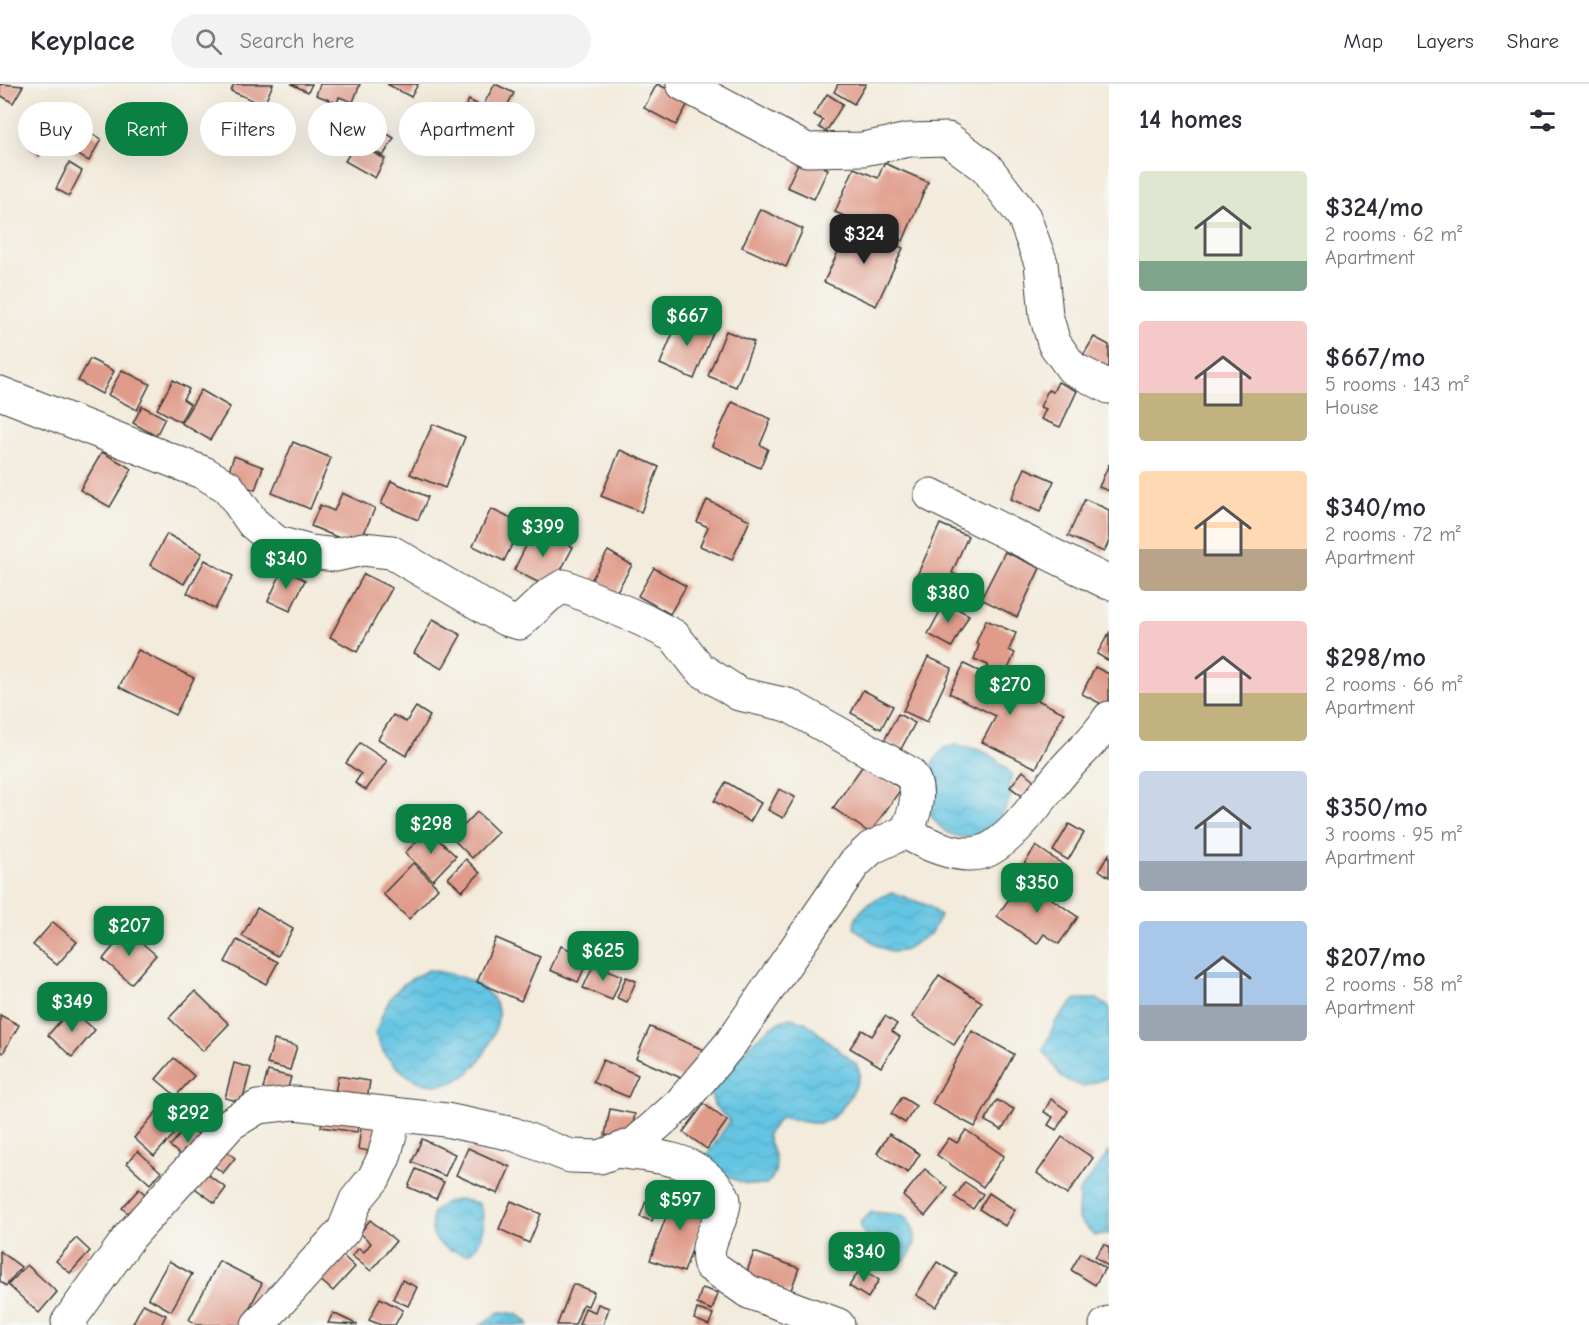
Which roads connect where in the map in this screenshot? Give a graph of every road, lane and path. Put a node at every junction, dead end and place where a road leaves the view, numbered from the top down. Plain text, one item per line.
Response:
1 (683, 84) edge
2 (1109, 387) edge
3 (0, 393) edge
4 (931, 495) dead end
5 (1109, 583) edge
6 (1108, 721) edge
7 (905, 832) junction
8 (395, 1115) junction
9 (617, 1151) junction
10 (71, 1325) edge
11 (258, 1325) edge
12 (838, 1325) edge

1 - 2 street
3 - 7 street
4 - 5 street
6 - 7 street
7 - 9 street
8 - 9 street
8 - 10 street
8 - 11 street
9 - 12 street

